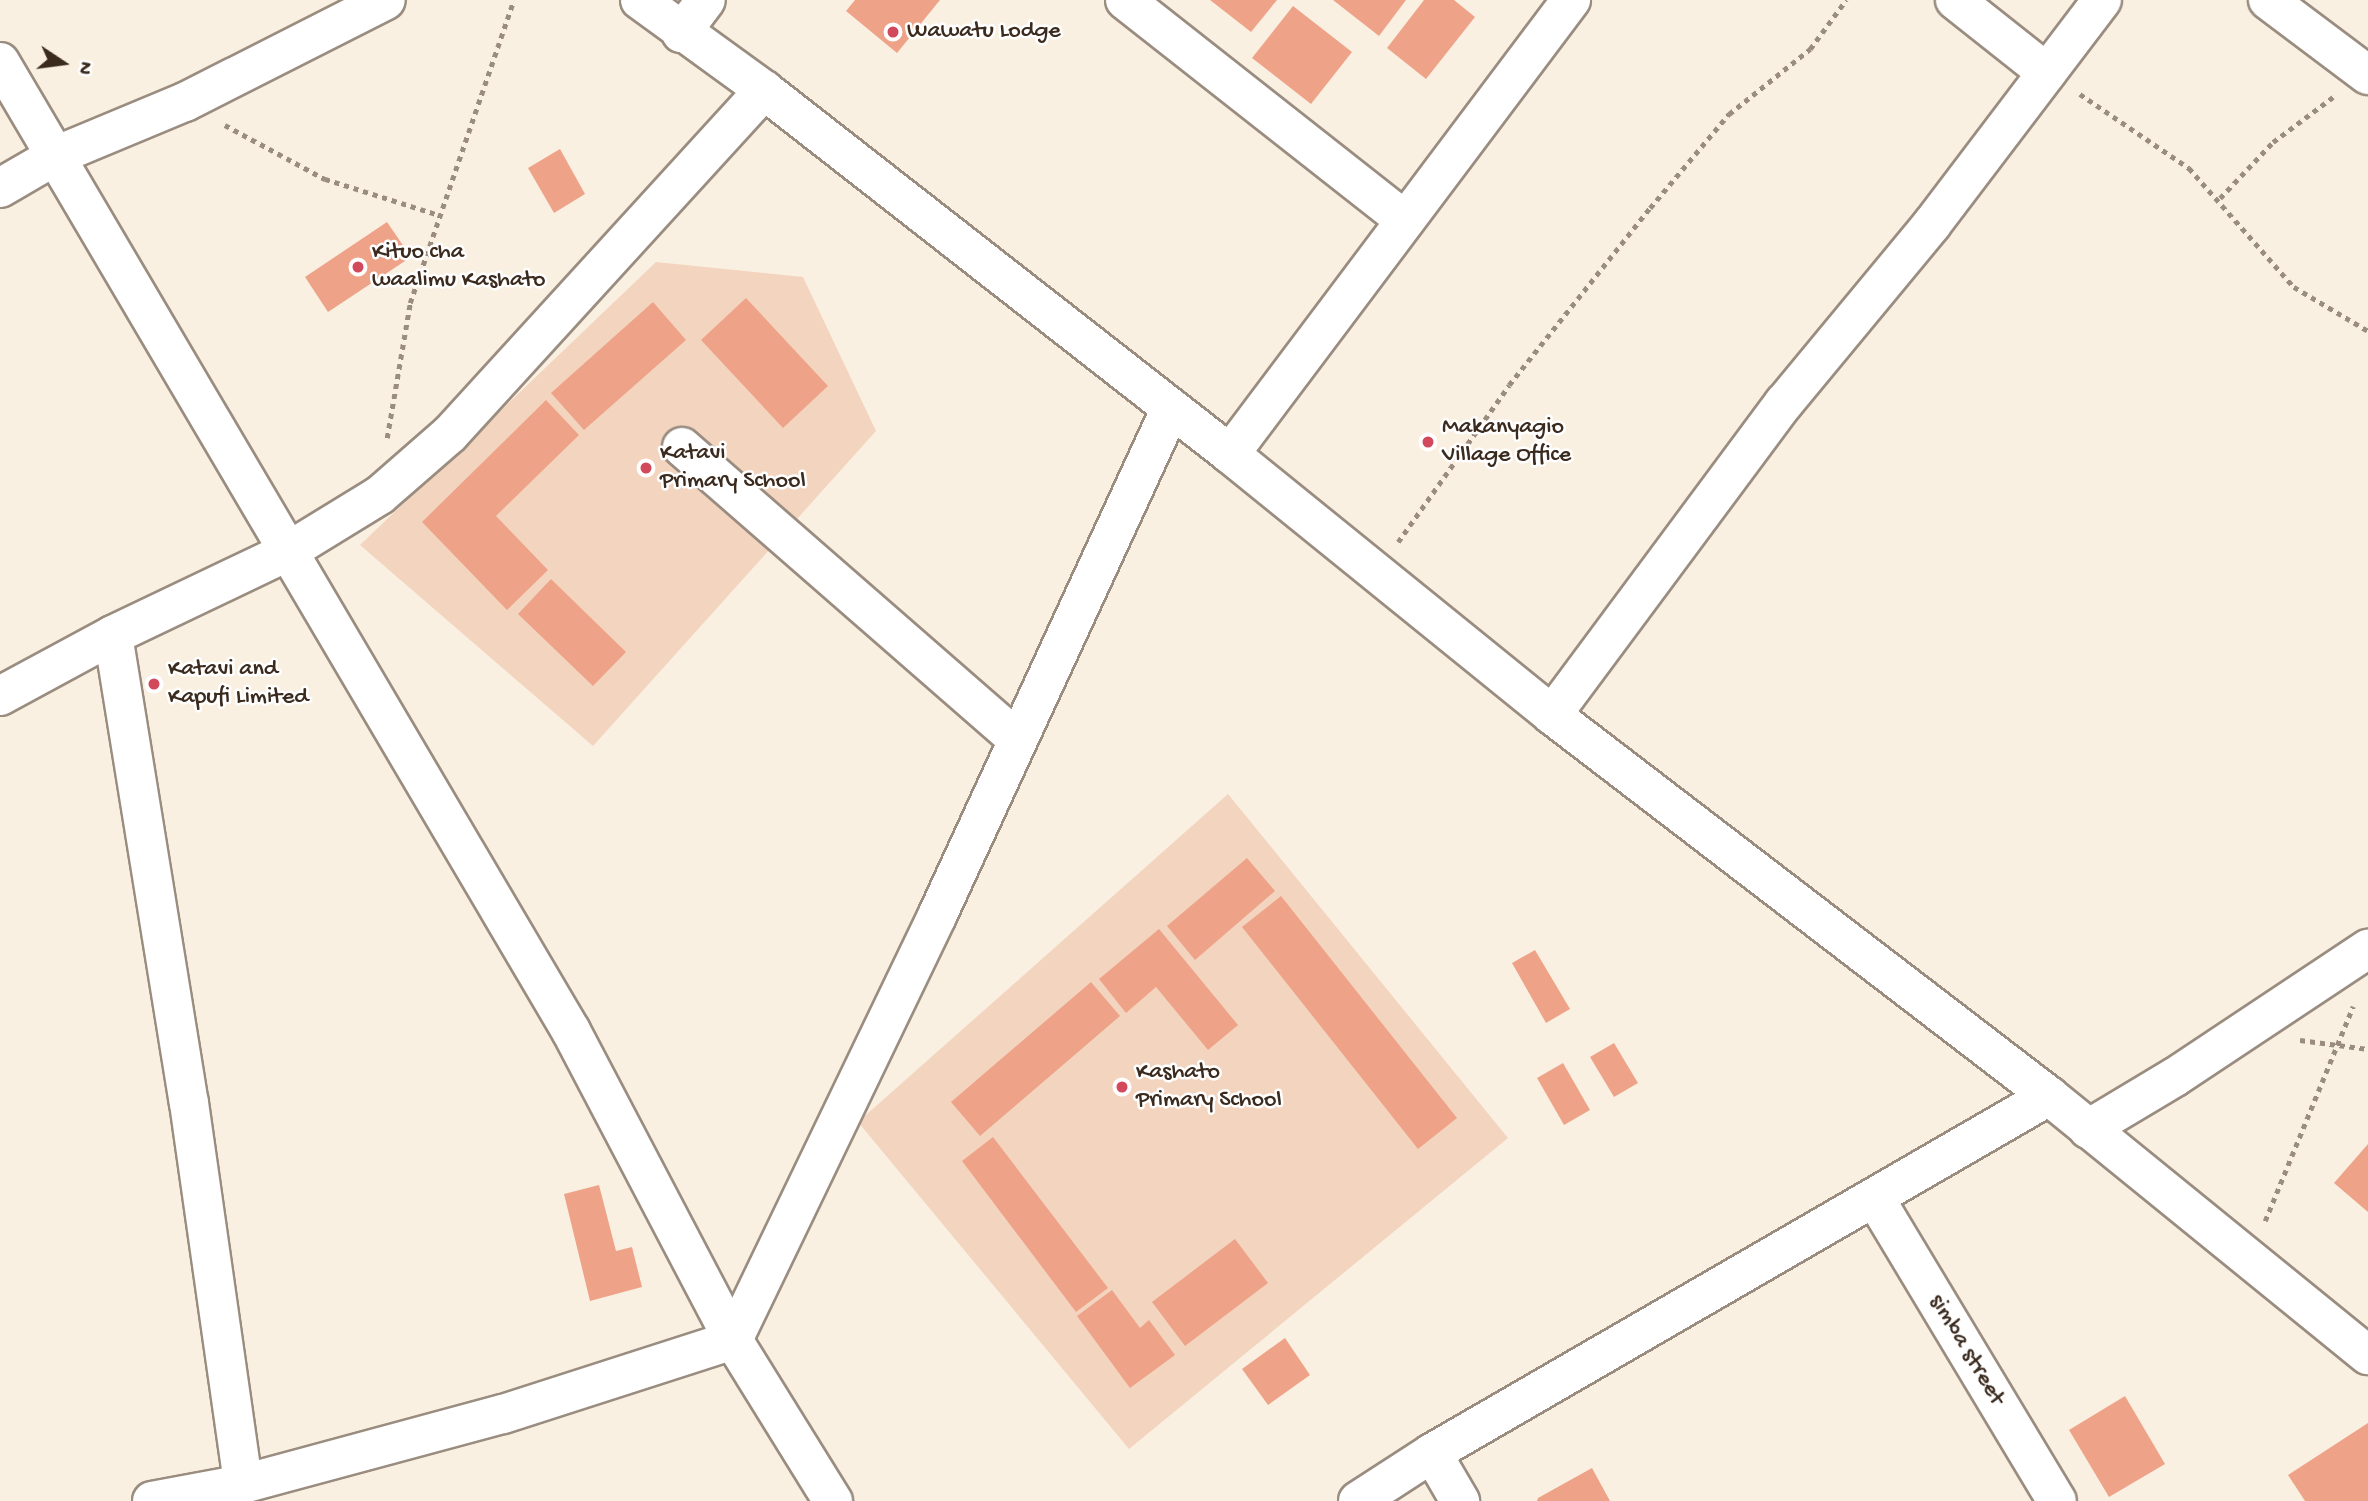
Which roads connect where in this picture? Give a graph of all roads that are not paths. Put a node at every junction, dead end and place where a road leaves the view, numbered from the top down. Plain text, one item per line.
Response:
1 (386, 0) edge
2 (640, 0) edge
3 (706, 0) edge
4 (1125, 0) edge
5 (1571, 0) edge
6 (1955, 0) edge
7 (2102, 0) edge
8 (2268, 0) edge
9 (681, 33) junction
10 (0, 62) edge
11 (2047, 73) junction
12 (2353, 85) edge
13 (764, 90) junction
14 (55, 156) junction
15 (0, 188) edge
16 (1403, 219) junction
17 (1171, 408) junction
18 (682, 447) dead end
19 (1230, 454) junction
20 (287, 552) junction
21 (113, 635) junction
22 (0, 696) edge
23 (1552, 715) junction
24 (1015, 737) junction
25 (2368, 949) edge
26 (2049, 1096) junction
27 (2088, 1129) junction
28 (1875, 1200) junction
29 (733, 1340) junction
30 (2368, 1354) edge
31 (1432, 1453) junction
32 (243, 1484) junction
33 (152, 1501) edge
34 (833, 1501) edge
35 (1358, 1501) edge
36 (1461, 1501) edge
37 (2057, 1501) edge

1 - 14 street
2 - 9 street
3 - 9 street
4 - 16 street
5 - 16 street
6 - 11 street
7 - 11 street
8 - 12 street
9 - 13 street
10 - 14 street
11 - 23 street
13 - 17 street
13 - 20 street
14 - 15 street
14 - 20 street
16 - 19 street
17 - 19 street
17 - 24 street
18 - 24 street
19 - 23 street
20 - 21 street
20 - 29 street
21 - 22 street
21 - 32 street
23 - 26 street
24 - 29 street
25 - 27 street
26 - 27 street
26 - 28 street
27 - 30 street
28 - 31 street
28 - 37 street, simba street
29 - 32 street
29 - 34 street
31 - 35 street
31 - 36 street
32 - 33 street

